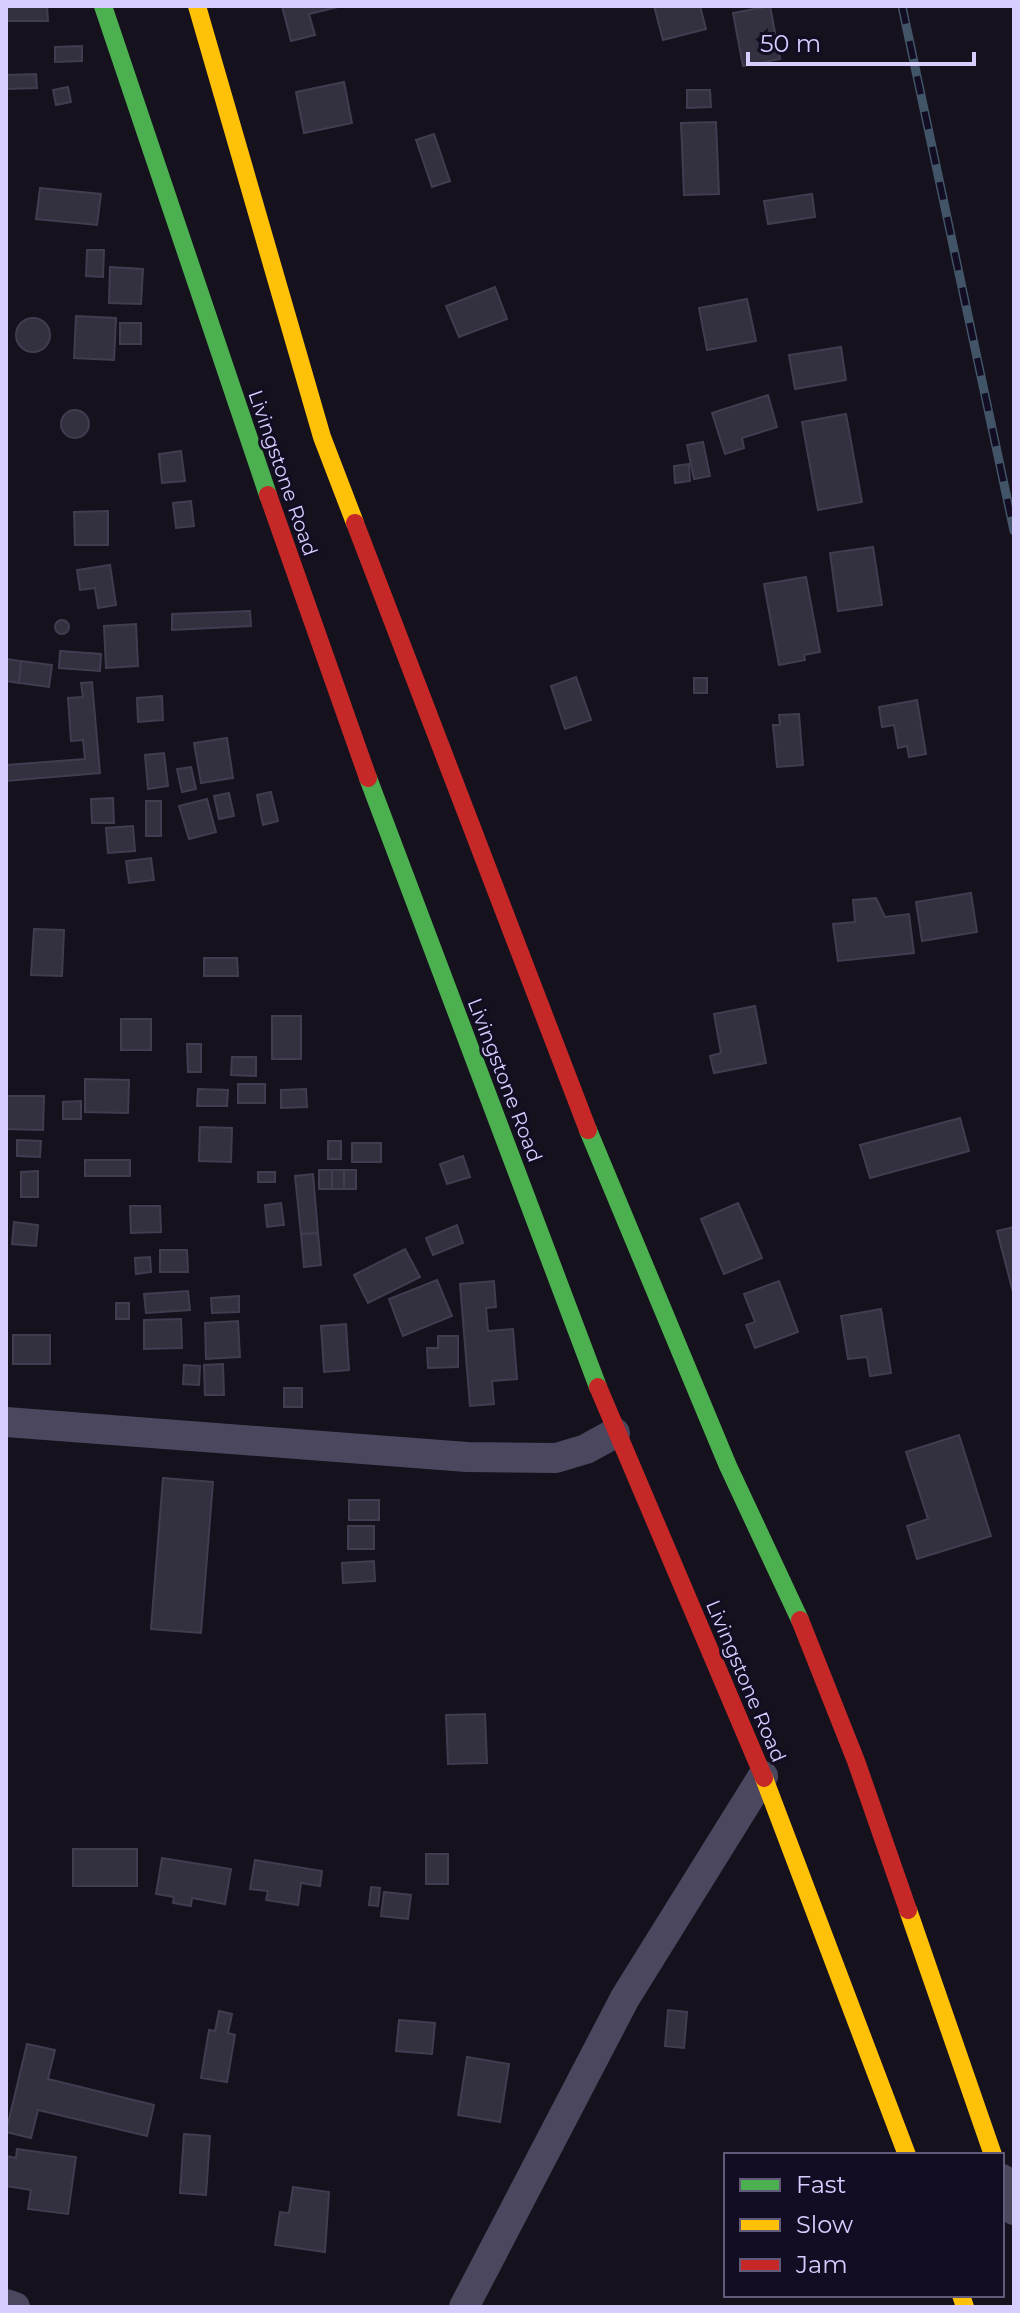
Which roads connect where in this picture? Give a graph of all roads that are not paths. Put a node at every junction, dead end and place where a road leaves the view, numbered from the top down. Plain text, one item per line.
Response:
1 (103, 6) edge
2 (197, 6) edge
3 (6, 1422) edge
4 (615, 1433) junction
5 (763, 1776) junction
6 (906, 2153) edge
7 (992, 2153) edge
8 (1004, 2184) edge
9 (1014, 2210) edge
10 (6, 2304) edge
11 (15, 2307) edge
12 (464, 2307) edge

1 - 4 main road, Livingstone Road
2 - 7 main road
3 - 4 street
4 - 5 main road, Livingstone Road
5 - 6 main road, Livingstone Road
5 - 12 street
8 - 9 street
10 - 11 street

